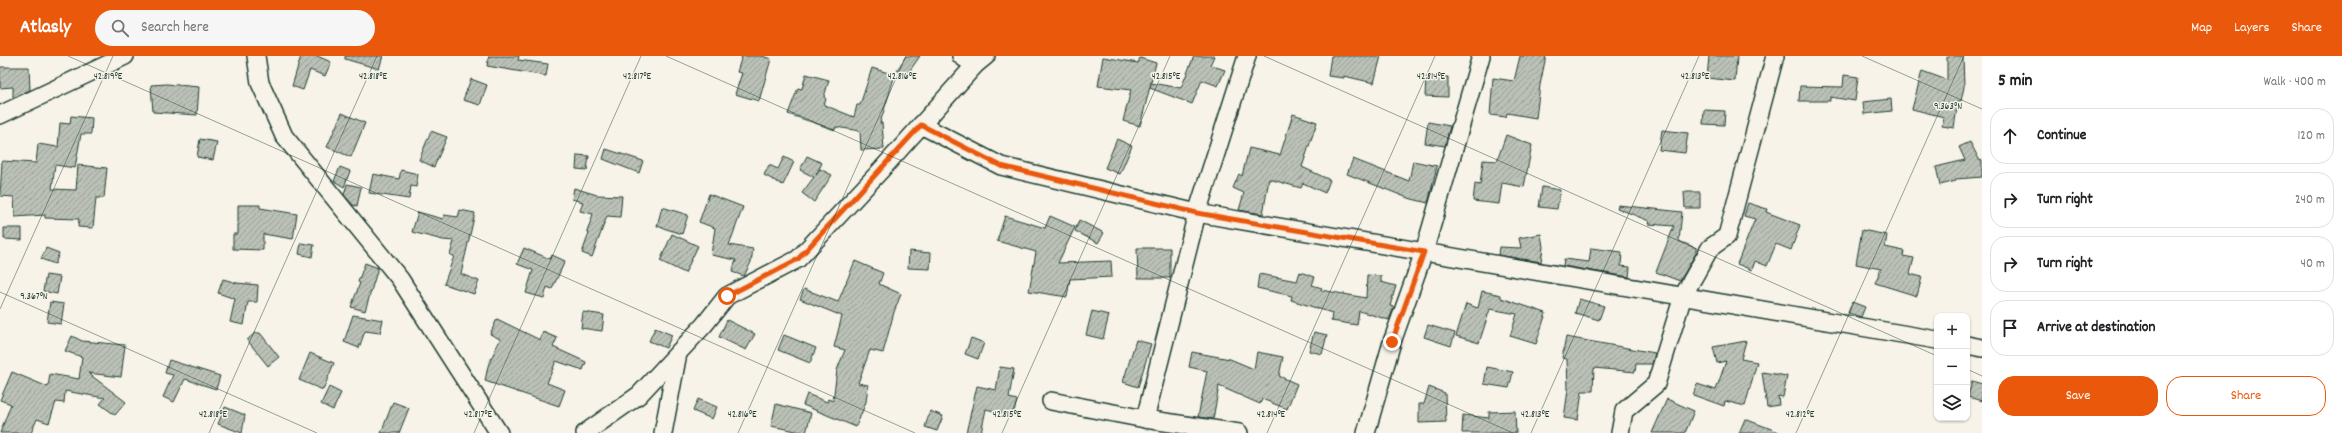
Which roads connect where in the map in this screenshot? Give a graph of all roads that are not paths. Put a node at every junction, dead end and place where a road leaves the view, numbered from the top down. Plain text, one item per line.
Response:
1 (125, 56) edge
2 (256, 56) edge
3 (1248, 56) edge
4 (1481, 56) edge
5 (1775, 56) edge
6 (974, 59) edge
7 (0, 115) edge
8 (921, 125) junction
9 (1197, 213) junction
10 (1424, 252) junction
11 (1683, 296) junction
12 (1934, 339) edge
13 (1970, 346) edge
14 (1982, 348) edge
15 (678, 352) junction
16 (1051, 401) dead end
17 (1145, 419) junction
18 (499, 433) edge
19 (585, 433) edge
20 (663, 433) edge
21 (1239, 433) edge
22 (1366, 433) edge
23 (1620, 433) edge

1 - 7 street
2 - 18 street
3 - 9 street
4 - 10 street
5 - 11 street
6 - 8 street
8 - 9 street
8 - 15 street
9 - 10 street
9 - 17 street
10 - 11 street
10 - 22 street
11 - 12 street
11 - 23 street
13 - 14 street
15 - 19 street
15 - 20 street
16 - 17 street
17 - 21 street

